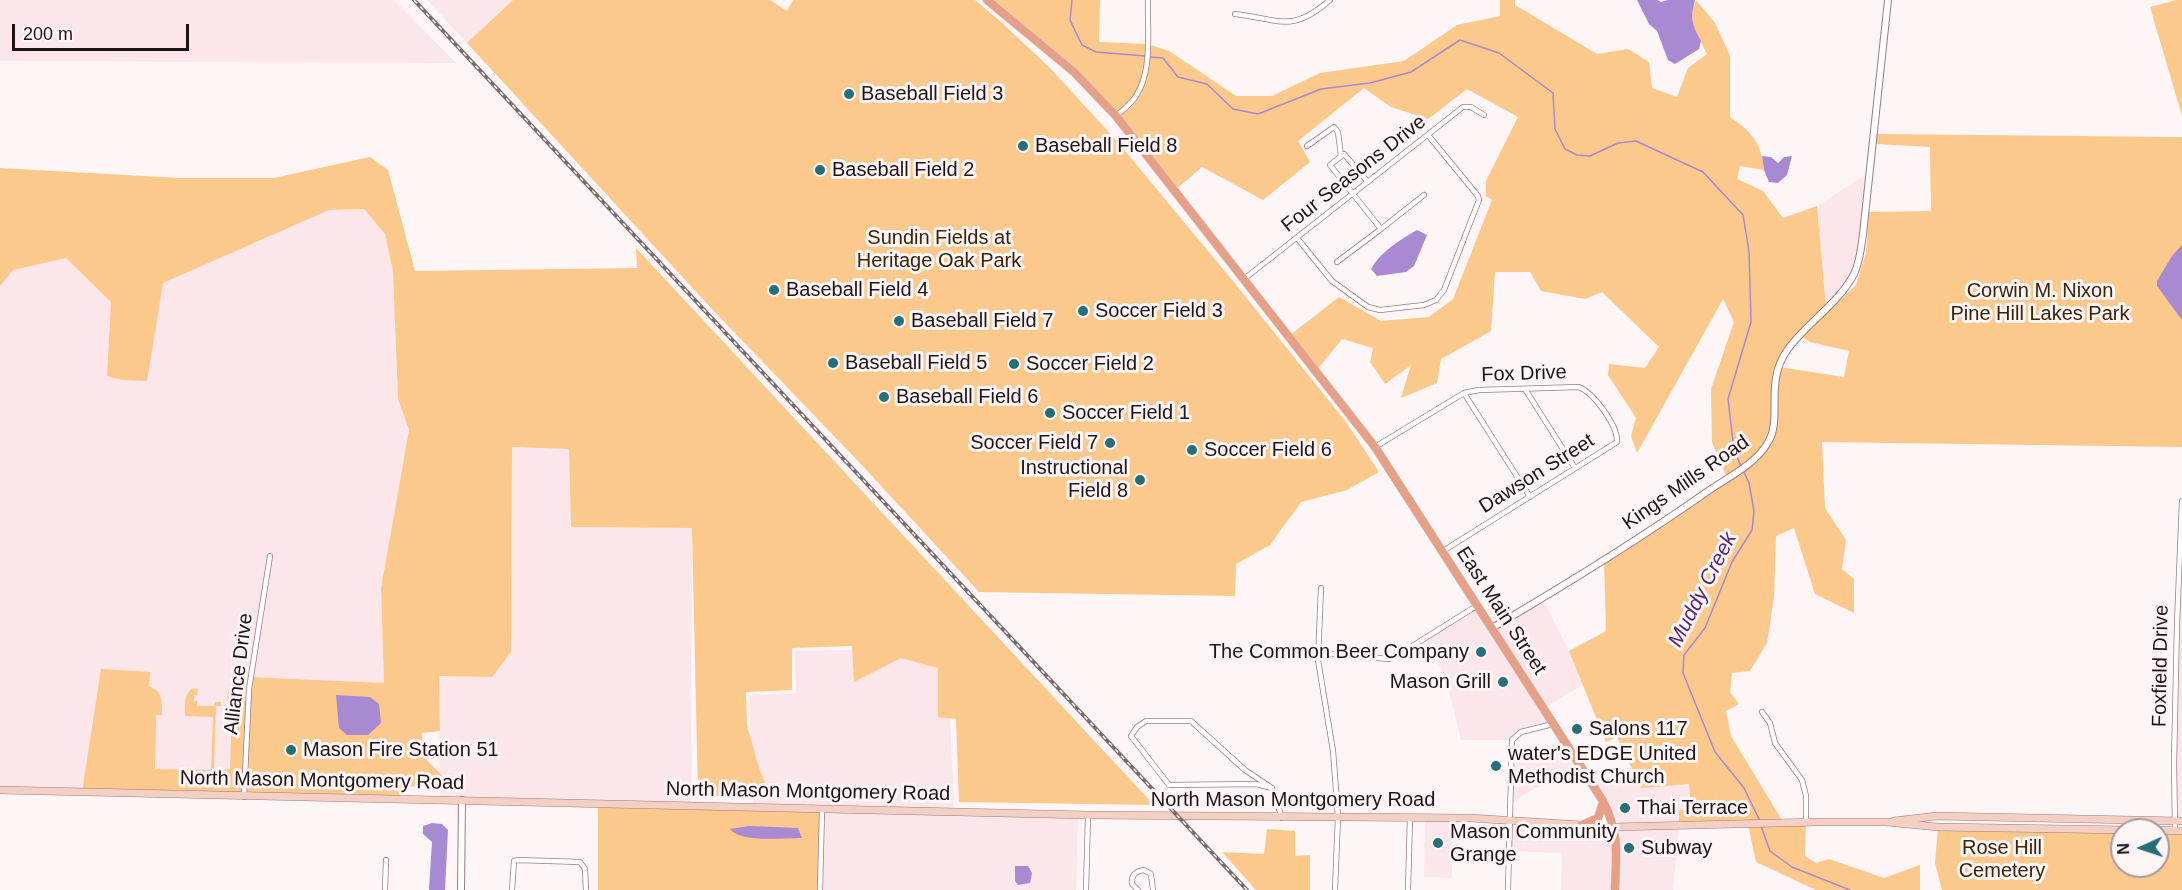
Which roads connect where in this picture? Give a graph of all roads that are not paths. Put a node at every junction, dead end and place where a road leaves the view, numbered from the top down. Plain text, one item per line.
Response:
1 (987, 0) edge
2 (1148, 0) edge
3 (1330, 0) edge
4 (1888, 0) edge
5 (1235, 14) dead end
6 (1484, 115) dead end
7 (1116, 116) junction
8 (1428, 135) junction
9 (1307, 146) dead end
10 (1341, 156) junction
11 (1368, 182) junction
12 (1353, 193) junction
13 (1424, 195) dead end
14 (1381, 229) junction
15 (1297, 238) junction
16 (1337, 262) dead end
17 (1244, 279) junction
18 (1525, 389) junction
19 (1464, 393) junction
20 (1617, 442) joint
21 (1375, 447) junction
22 (1575, 468) junction
23 (1530, 497) junction
24 (2182, 501) edge
25 (1443, 551) junction
26 (270, 556) dead end
27 (1321, 588) dead end
28 (1478, 605) junction
29 (1492, 628) junction
30 (1279, 649) dead end
31 (1318, 652) junction
32 (1762, 712) dead end
33 (1553, 724) junction
34 (1272, 788) junction
35 (0, 790) edge
36 (244, 797) junction
37 (462, 800) junction
38 (1603, 801) junction
39 (822, 810) junction
40 (1088, 815) junction
41 (1338, 816) junction
42 (1410, 817) junction
43 (1282, 818) junction
44 (1509, 820) junction
45 (2179, 821) edge
46 (1806, 822) junction
47 (1886, 822) junction
48 (1582, 825) junction
49 (1614, 827) junction
50 (2110, 830) edge
51 (2179, 831) edge
52 (386, 860) dead end
53 (385, 890) edge
54 (461, 890) edge
55 (512, 890) edge
56 (585, 890) edge
57 (820, 890) edge
58 (1086, 890) edge
59 (1138, 890) edge
60 (1153, 890) edge
61 (1335, 890) edge
62 (1408, 890) edge
63 (1508, 890) edge
64 (1615, 890) edge

1 - 7 main road, East Main Street
2 - 7 street
3 - 5 street
4 - 29 street, Kings Mills Road
6 - 8 street, Four Seasons Drive
7 - 17 main road, East Main Street
8 - 11 street, Four Seasons Drive
8 - 15 street
9 - 10 street
10 - 11 street
10 - 12 street
11 - 12 street, Four Seasons Drive
12 - 14 street
12 - 15 street, Four Seasons Drive
13 - 14 street
14 - 16 street
15 - 17 street, Four Seasons Drive
17 - 21 main road, East Main Street
18 - 19 street, Fox Drive
18 - 20 street, Fox Drive
18 - 22 street
19 - 21 street, Fox Drive
19 - 23 street
20 - 22 street, Dawson Street
21 - 25 main road, East Main Street
22 - 23 street, Dawson Street
23 - 25 street, Dawson Street
24 - 45 street, Foxfield Drive
25 - 28 main road, East Main Street
26 - 36 street, Alliance Drive
27 - 31 street
28 - 29 main road, East Main Street
28 - 31 street
29 - 33 main road, East Main Street
30 - 31 street
31 - 41 street
32 - 46 street
33 - 38 main road, East Main Street
33 - 44 street
34 - 34 street
34 - 43 street
35 - 36 main road, North Mason Montgomery Road
36 - 37 main road, North Mason Montgomery Road
37 - 39 main road, North Mason Montgomery Road
37 - 54 street
38 - 48 main road
38 - 49 main road, East Main Street
39 - 40 main road, North Mason Montgomery Road
39 - 57 street
40 - 43 main road, North Mason Montgomery Road
40 - 58 street
41 - 42 main road, North Mason Montgomery Road
41 - 43 main road, North Mason Montgomery Road
41 - 61 street
42 - 44 main road, North Mason Montgomery Road
42 - 62 street
44 - 48 main road, North Mason Montgomery Road
44 - 63 street
45 - 47 main road
45 - 51 street, Foxfield Drive
46 - 47 main road, North Mason Montgomery Road
46 - 49 main road, North Mason Montgomery Road
47 - 50 main road
48 - 49 main road, North Mason Montgomery Road
49 - 64 main road, East Main Street
52 - 53 street
55 - 56 street
59 - 60 street

